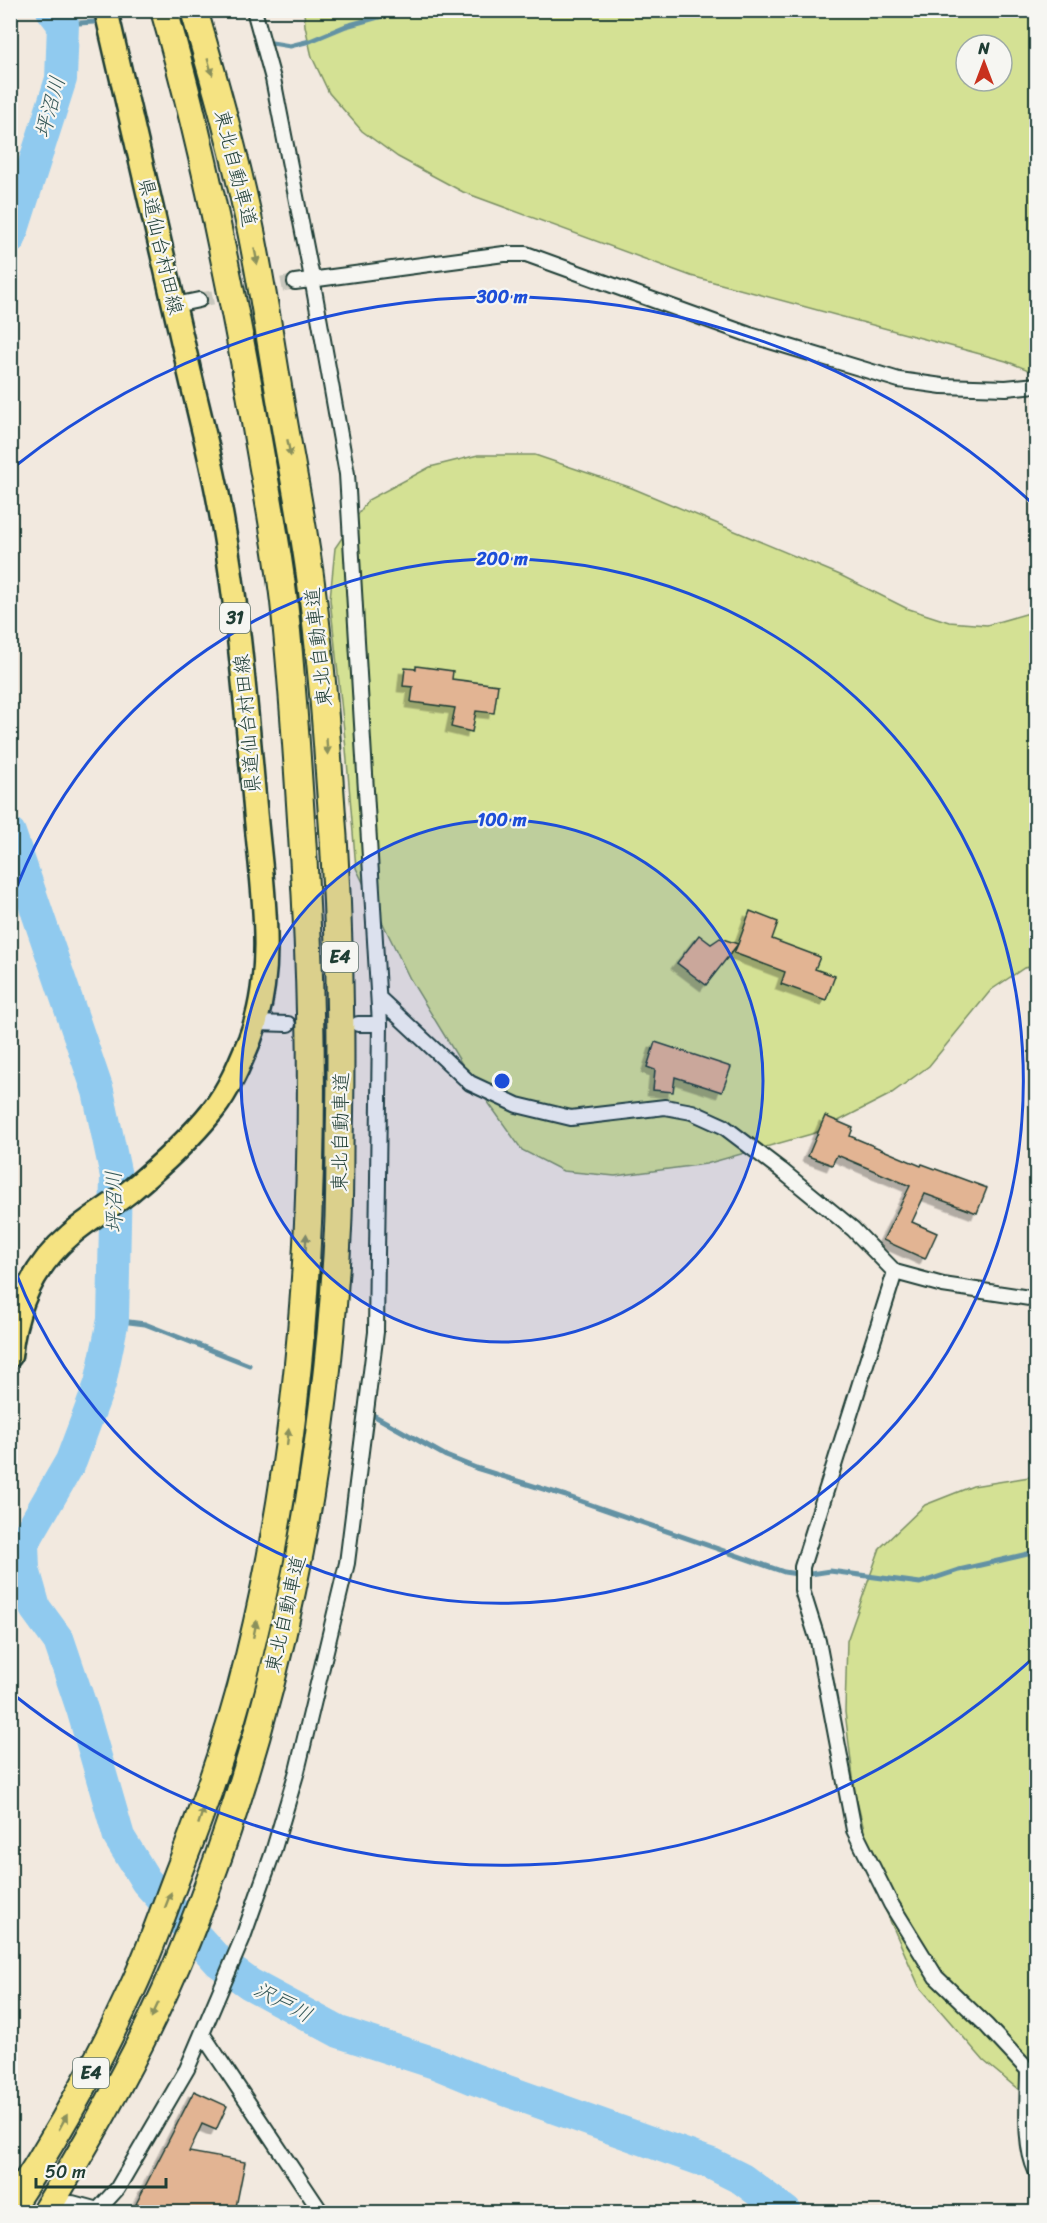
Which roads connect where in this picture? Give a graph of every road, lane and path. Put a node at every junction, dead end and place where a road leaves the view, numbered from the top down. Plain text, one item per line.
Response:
1 (106, 10) edge
2 (164, 10) edge
3 (194, 10) edge
4 (254, 10) edge
5 (312, 278) junction
6 (295, 282) tunnel mouth
7 (199, 300) tunnel mouth
8 (175, 305) junction
9 (1036, 385) edge
10 (379, 998) junction
11 (256, 1023) junction
12 (288, 1024) dead end
13 (358, 1024) dead end
14 (380, 1024) junction
15 (895, 1272) junction
16 (1036, 1299) edge
17 (10, 1356) edge
18 (202, 2034) junction
19 (1036, 2171) edge
20 (72, 2206) tunnel mouth
21 (10, 2208) edge
22 (45, 2212) edge
23 (95, 2212) edge
24 (321, 2212) edge

1 - 8 main road, 県道仙台村田線 / 31
21 -> 2 highway, 東北自動車道 / E4
3 -> 22 highway, 東北自動車道 / E4
4 - 5 street
5 - 6 street
5 - 9 street
5 - 10 street
7 - 8 street
8 - 11 main road, 県道仙台村田線 / 31
10 - 14 street
10 - 15 street
11 - 12 street
11 - 17 main road, 県道仙台村田線 / 31
13 - 14 street
14 - 18 street
15 - 16 street
15 - 19 street
18 - 23 street
18 - 24 street
20 - 23 main road

